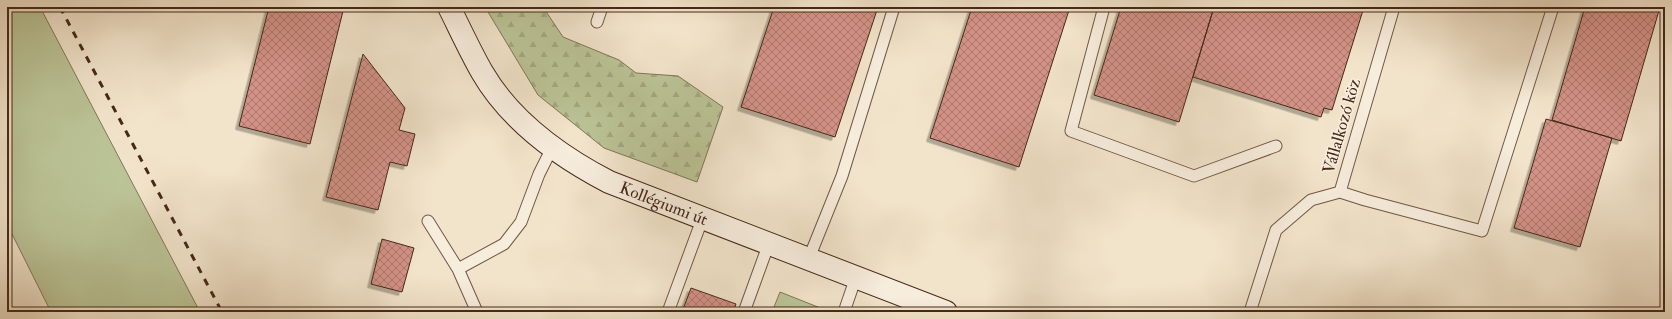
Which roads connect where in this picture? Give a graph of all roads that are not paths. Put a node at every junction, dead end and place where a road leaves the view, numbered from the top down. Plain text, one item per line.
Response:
1 (449, 7) edge
2 (602, 7) edge
3 (894, 7) edge
4 (1104, 7) edge
5 (1394, 7) edge
6 (1553, 7) edge
7 (597, 22) dead end
8 (1276, 146) dead end
9 (552, 148) junction
10 (1340, 192) junction
11 (703, 218) junction
12 (428, 221) dead end
13 (769, 243) junction
14 (809, 258) junction
15 (458, 269) junction
16 (856, 277) junction
17 (477, 312) edge
18 (668, 312) edge
19 (744, 312) edge
20 (844, 312) edge
21 (946, 312) edge
22 (1250, 312) edge

1 - 9 street, Kollégiumi út
2 - 7 lane
3 - 14 lane
4 - 8 lane
5 - 10 lane, Vállalkozó köz
6 - 10 lane
9 - 11 street, Kollégiumi út
9 - 15 lane
10 - 22 lane, Vállalkozó köz
11 - 13 street, Kollégiumi út
11 - 18 lane
12 - 15 lane
13 - 14 street, Kollégiumi út
13 - 19 lane
14 - 16 street, Kollégiumi út
15 - 17 lane
16 - 20 lane
16 - 21 street, Kollégiumi út

